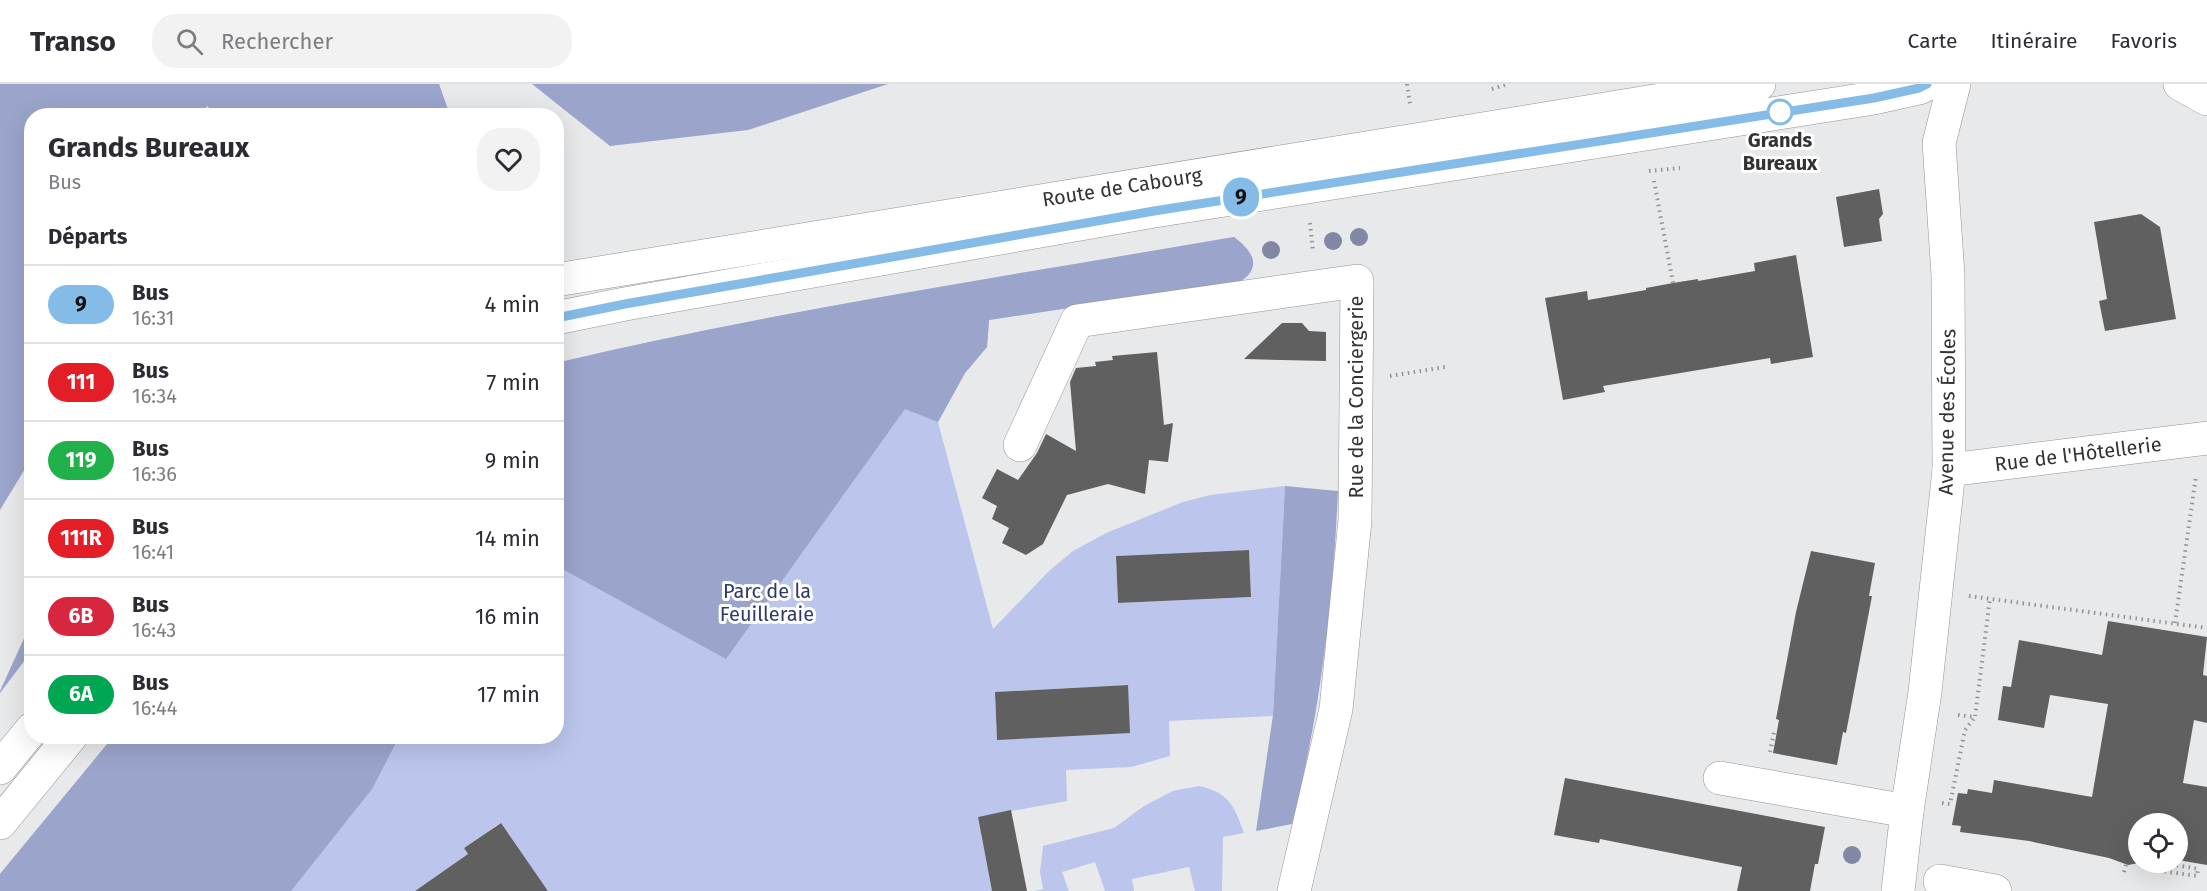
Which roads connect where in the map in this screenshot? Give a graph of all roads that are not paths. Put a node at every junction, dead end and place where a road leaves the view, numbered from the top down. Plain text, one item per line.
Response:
1 (1759, 84) edge
2 (1927, 84) edge
3 (1954, 84) edge
4 (2180, 84) edge
5 (2207, 99) edge
6 (564, 279) edge
7 (564, 316) edge
8 (2207, 438) edge
9 (1020, 445) dead end
10 (1949, 470) junction
11 (24, 739) edge
12 (64, 744) edge
13 (0, 768) edge
14 (1720, 778) dead end
15 (1907, 811) junction
16 (0, 823) edge
17 (1941, 881) dead end
18 (1294, 891) edge
19 (1898, 891) edge
20 (1995, 891) edge

1 - 6 main road, Route de Cabourg
2 - 7 main road, Route de Cabourg
3 - 10 main road, Avenue des Écoles
4 - 5 main road
8 - 10 main road, Rue de l'Hôtellerie
9 - 18 main road, Rue de la Conciergerie
10 - 15 main road, Avenue des Écoles
11 - 13 main road
12 - 16 main road
14 - 15 main road
15 - 19 main road, Avenue des Écoles
17 - 20 main road

